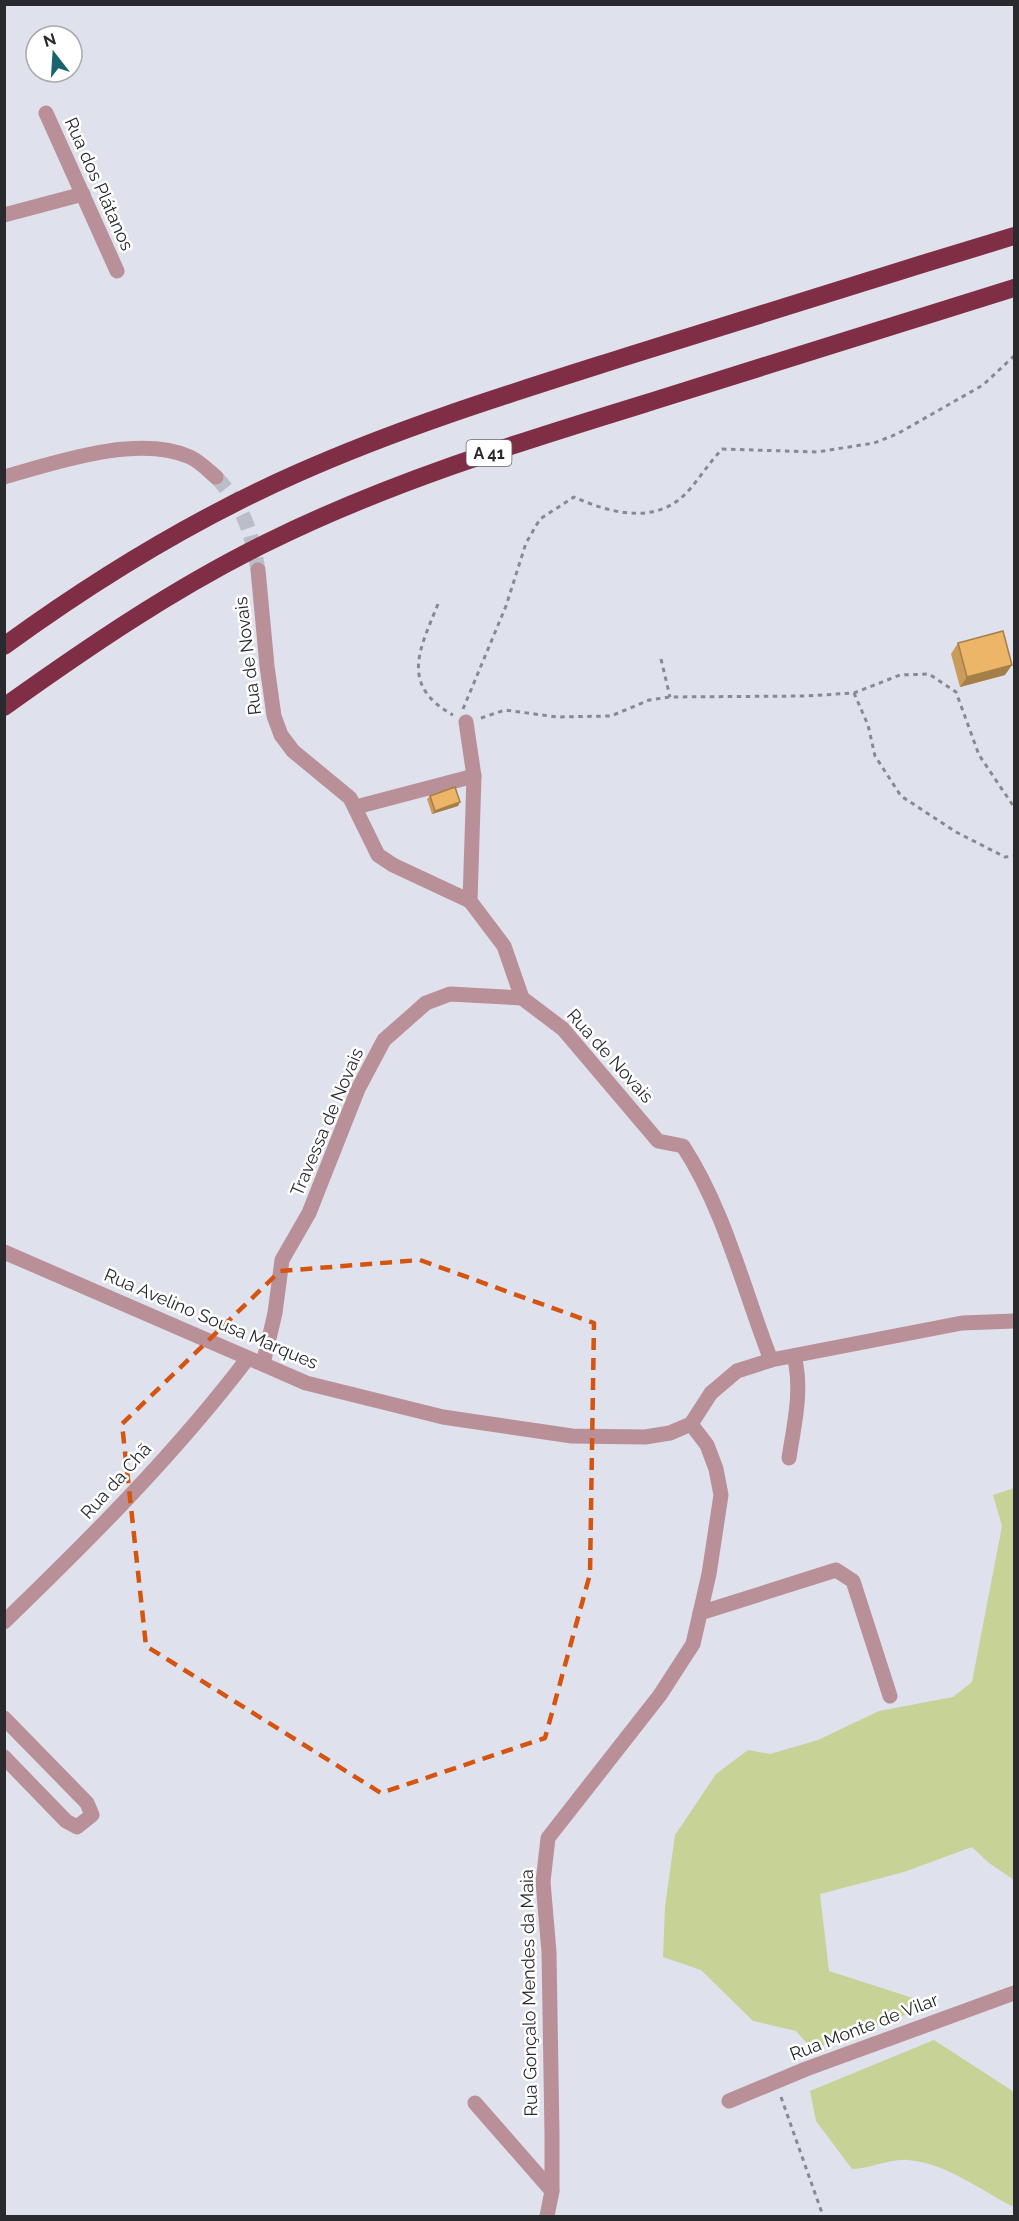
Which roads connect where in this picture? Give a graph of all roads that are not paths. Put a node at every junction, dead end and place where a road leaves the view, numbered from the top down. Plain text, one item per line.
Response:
1 (46, 113) dead end
2 (83, 194) junction
3 (4, 215) edge
4 (1014, 236) edge
5 (117, 271) dead end
6 (1014, 288) edge
7 (4, 477) edge
8 (216, 477) tunnel mouth
9 (258, 570) tunnel mouth
10 (4, 646) edge
11 (4, 707) edge
12 (463, 720) road end
13 (474, 776) junction
14 (356, 807) junction
15 (470, 901) junction
16 (522, 998) junction
17 (4, 1252) edge
18 (1014, 1321) edge
19 (794, 1356) junction
20 (771, 1360) junction
21 (255, 1361) junction
22 (691, 1424) junction
23 (789, 1458) dead end
24 (700, 1613) junction
25 (4, 1622) edge
26 (890, 1696) dead end
27 (4, 1718) edge
28 (4, 1757) edge
29 (1014, 1993) edge
30 (729, 2101) dead end
31 (475, 2103) dead end
32 (552, 2191) junction
33 (547, 2217) edge

1 - 2 street, Rua dos Plátanos
2 - 3 street
2 - 5 street, Rua dos Plátanos
4 - 10 highway
6 - 11 highway, A 41
7 - 8 street
9 - 14 street, Rua de Novais
12 - 13 street
13 - 14 street
13 - 15 street
14 - 15 street, Rua de Novais
15 - 16 street, Rua de Novais
16 - 20 street, Rua de Novais
16 - 21 street, Travessa de Novais
17 - 21 street, Rua Avelino Sousa Marques
18 - 19 street
19 - 20 street
19 - 23 street
20 - 22 street
21 - 22 street, Rua Avelino Sousa Marques
21 - 25 street, Rua da Chã
22 - 24 street, Rua Gonçalo Mendes da Maia
24 - 26 street
24 - 32 street, Rua Gonçalo Mendes da Maia
27 - 28 street
29 - 30 street, Rua Monte de Vilar
31 - 32 street
32 - 33 street, Rua Gonçalo Mendes da Maia

